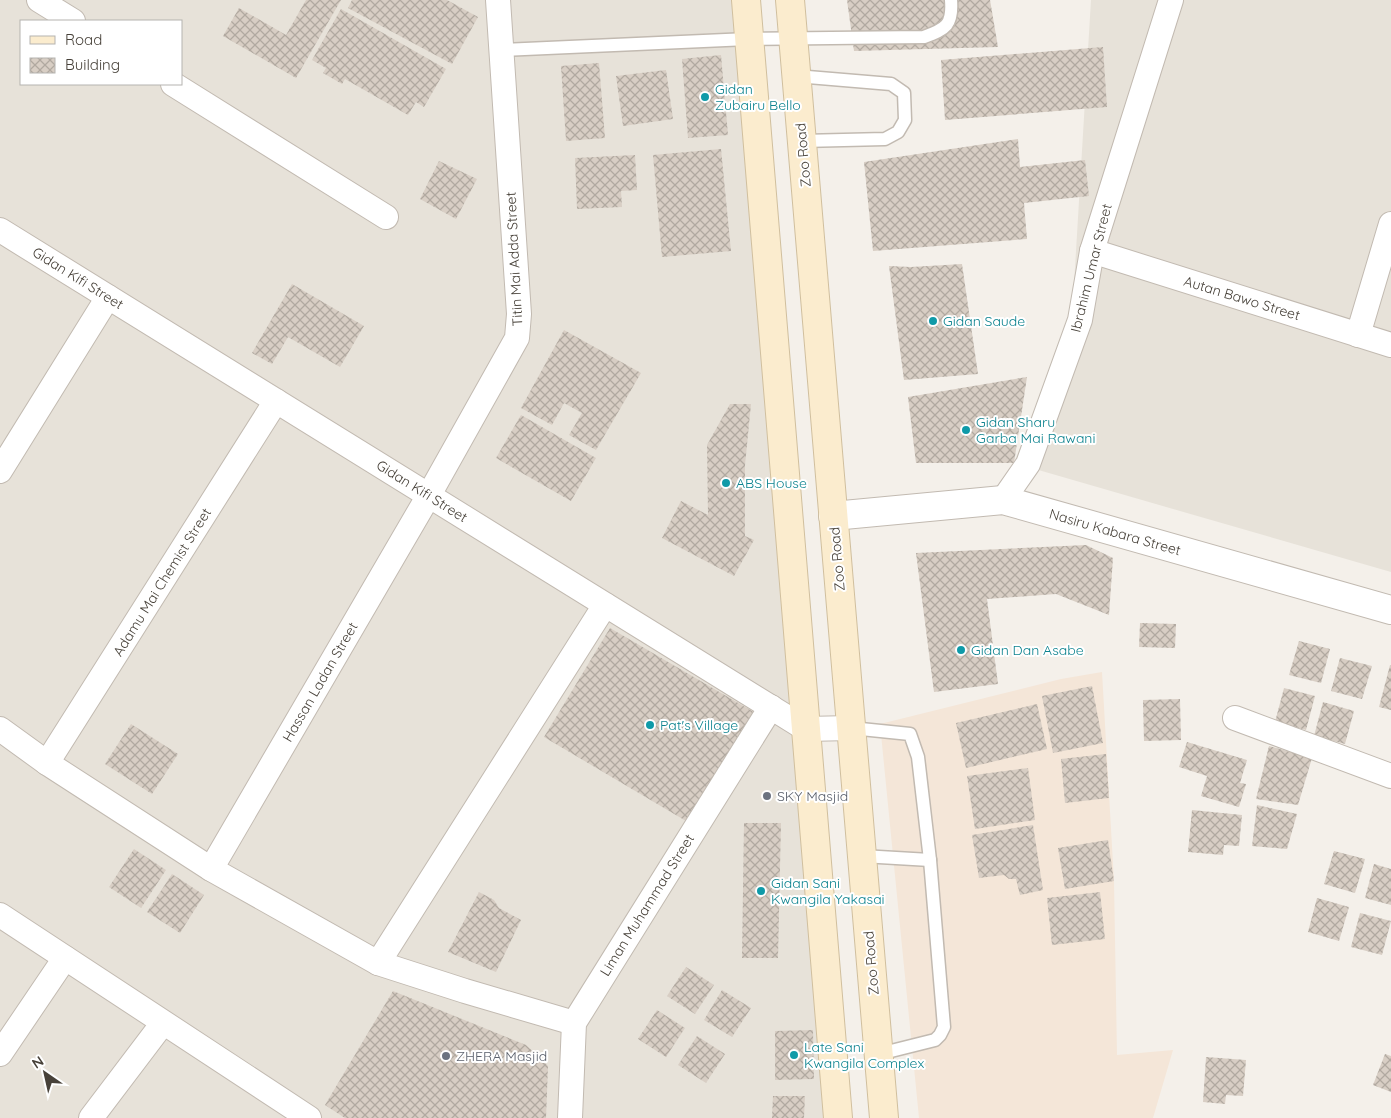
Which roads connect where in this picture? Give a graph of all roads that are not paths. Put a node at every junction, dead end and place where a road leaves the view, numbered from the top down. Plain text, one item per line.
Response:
1 (39, 0) edge
2 (498, 0) edge
3 (746, 0) edge
4 (790, 0) edge
5 (951, 0) edge
6 (1171, 0) edge
7 (71, 20) edge
8 (748, 39) junction
9 (793, 39) junction
10 (502, 50) junction
11 (796, 76) junction
12 (175, 85) edge
13 (802, 141) junction
14 (386, 217) dead end
15 (1391, 224) edge
16 (0, 230) edge
17 (1092, 251) junction
18 (108, 297) junction
19 (1358, 334) junction
20 (1391, 345) edge
21 (276, 401) junction
22 (0, 471) edge
23 (429, 496) junction
24 (1002, 500) junction
25 (833, 516) junction
26 (605, 605) junction
27 (1391, 610) edge
28 (771, 707) junction
29 (1235, 718) dead end
30 (806, 728) junction
31 (851, 728) junction
32 (0, 729) edge
33 (47, 763) junction
34 (1391, 776) edge
35 (862, 856) junction
36 (930, 860) junction
37 (211, 869) junction
38 (0, 915) edge
39 (65, 958) junction
40 (378, 963) junction
41 (163, 1023) junction
42 (574, 1023) junction
43 (0, 1054) edge
44 (879, 1054) junction
45 (91, 1118) edge
46 (309, 1118) edge
47 (570, 1118) edge
48 (838, 1118) edge
49 (884, 1118) edge

1 - 7 street
2 - 10 street, Titin Mai Adda Street
3 - 8 main road
4 - 9 main road, Zoo Road
5 - 9 lane
6 - 17 street, Ibrahim Umar Street
8 - 9 lane
8 - 10 lane
8 - 30 main road
9 - 11 main road, Zoo Road
10 - 23 street, Titin Mai Adda Street
11 - 13 main road, Zoo Road
11 - 13 lane
12 - 14 street
13 - 25 main road, Zoo Road
15 - 19 street
16 - 18 street, Gidan Kifi Street
17 - 19 street, Autan Bawo Street
17 - 24 street, Ibrahim Umar Street
18 - 21 street, Gidan Kifi Street
18 - 22 street
19 - 20 street, Autan Bawo Street
21 - 23 street, Gidan Kifi Street
21 - 33 street, Adamu Mai Chemist Street
23 - 26 street, Gidan Kifi Street
23 - 37 street, Hassan Ladan Street
24 - 25 street, Nasiru Kabara Street
24 - 27 street, Nasiru Kabara Street
25 - 31 main road, Zoo Road
26 - 28 street, Gidan Kifi Street
26 - 40 street
28 - 30 street, Gidan Kifi Street
28 - 42 street, Liman Muhammad Street
29 - 34 street
30 - 31 street
30 - 48 main road
31 - 35 main road, Zoo Road
31 - 36 lane
32 - 33 street
33 - 37 street
35 - 36 lane
35 - 44 main road, Zoo Road
36 - 44 lane
37 - 40 street
38 - 39 street
39 - 41 street
39 - 43 street
40 - 42 street
41 - 45 street
41 - 46 street
42 - 47 street, Liman Muhammad Street
44 - 49 main road, Zoo Road

